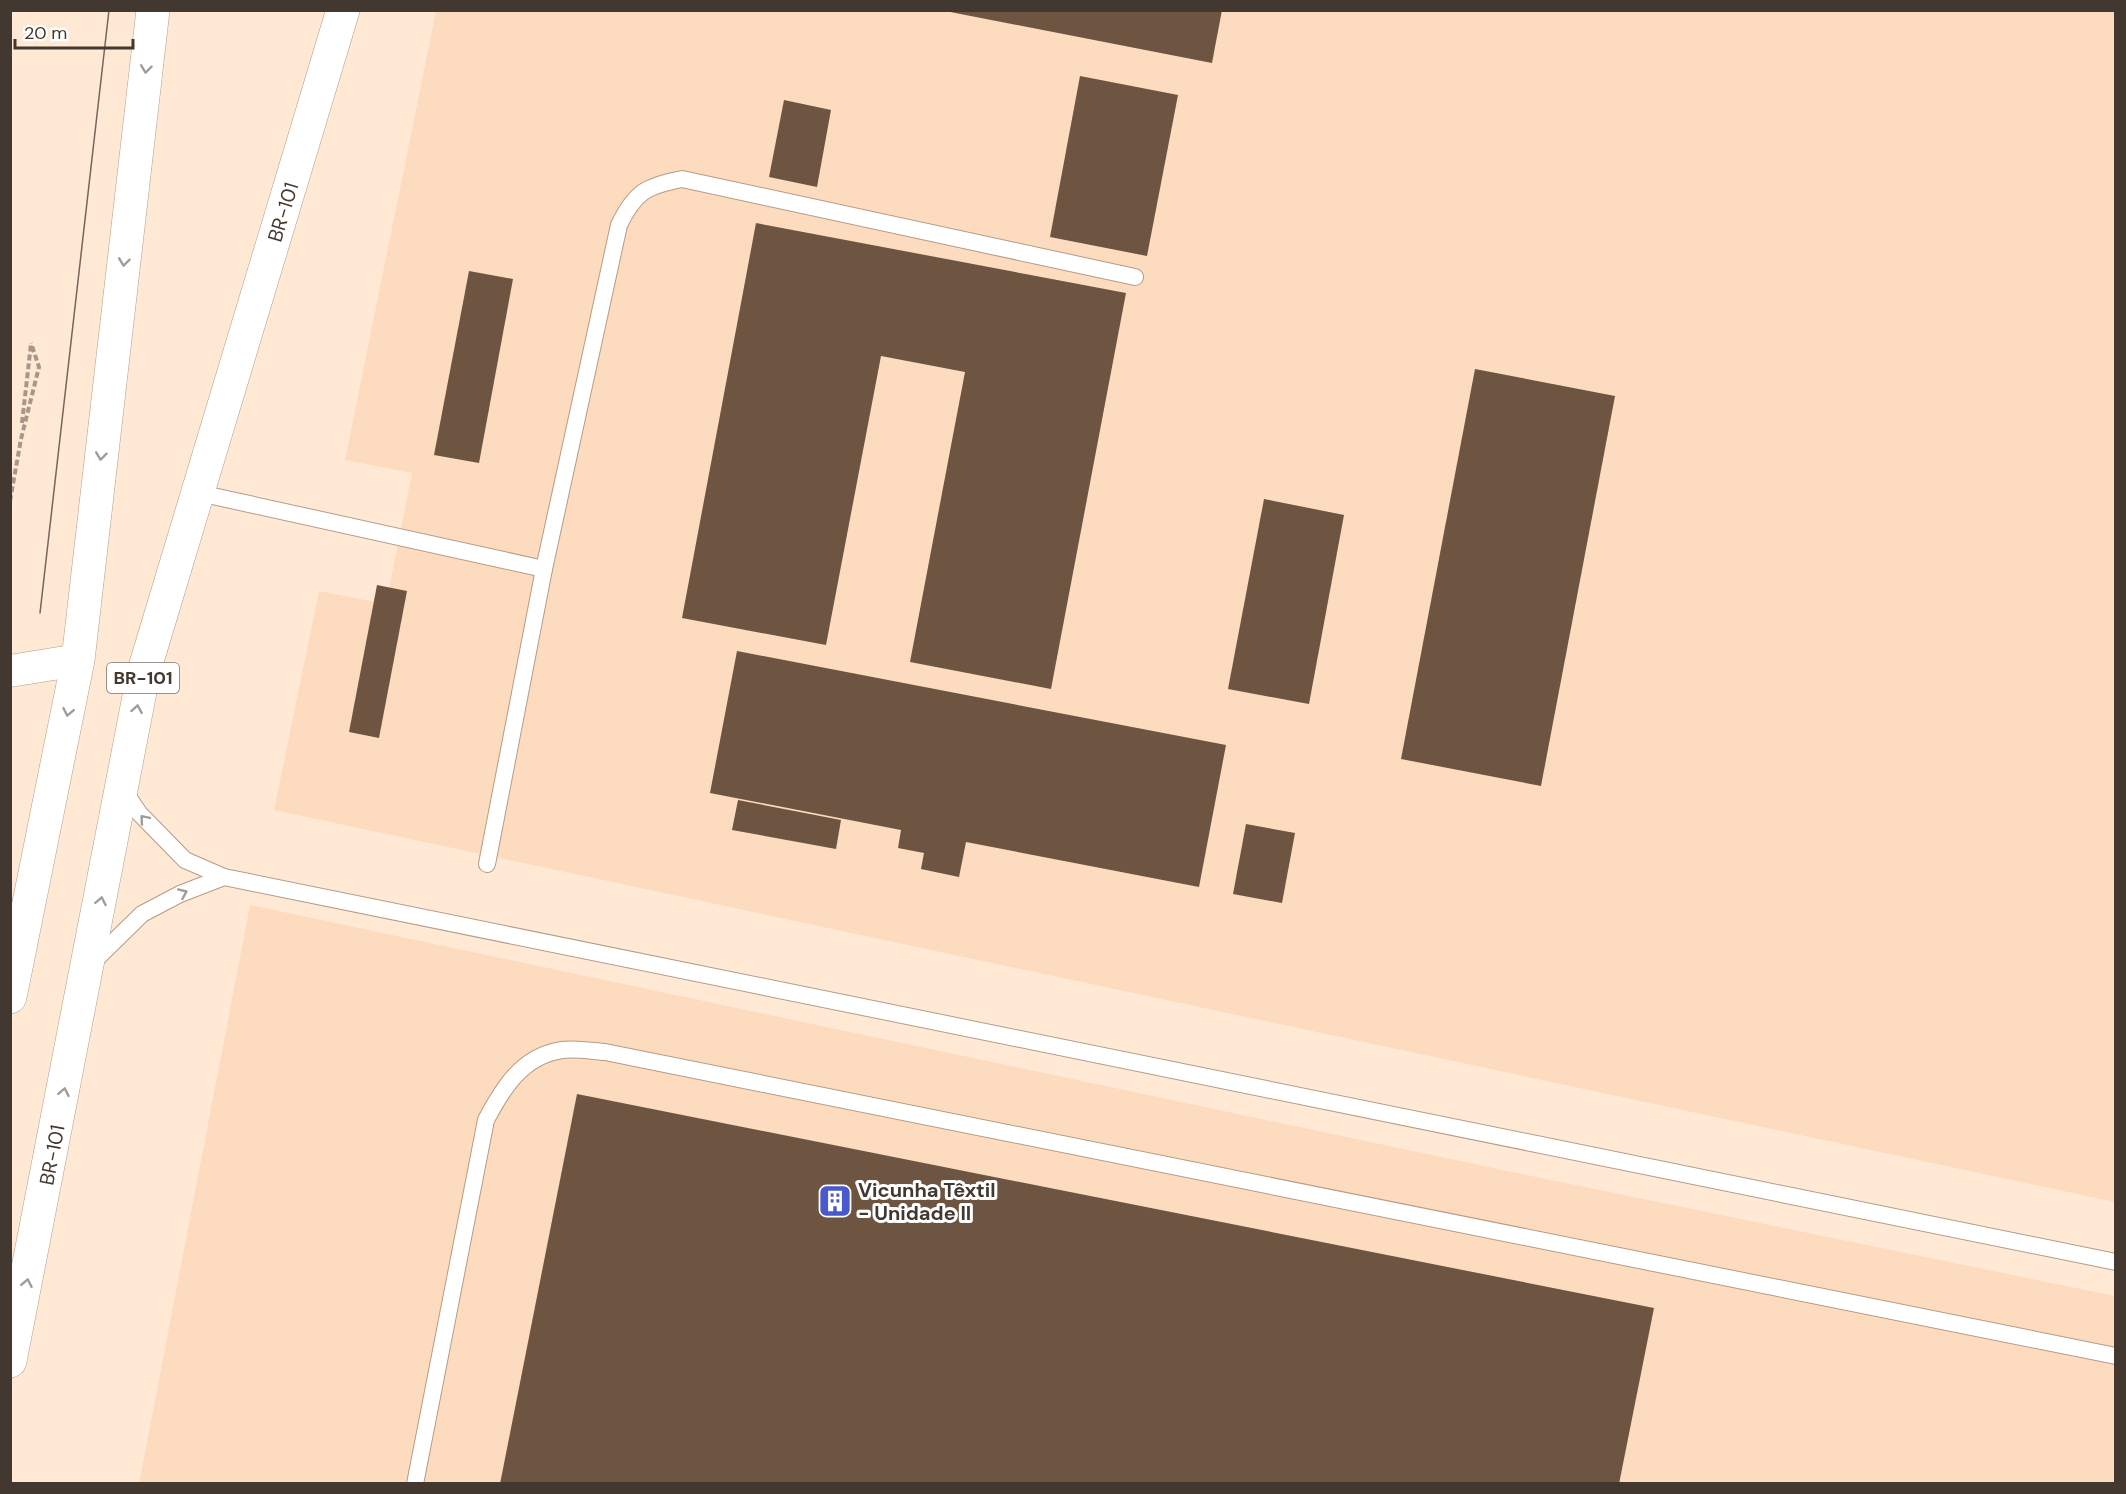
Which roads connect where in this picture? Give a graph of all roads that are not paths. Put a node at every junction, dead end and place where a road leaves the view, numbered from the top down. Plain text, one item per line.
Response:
1 (153, 10) edge
2 (343, 10) edge
3 (1135, 277) dead end
4 (199, 493) junction
5 (544, 569) junction
6 (78, 660) junction
7 (10, 671) edge
8 (123, 788) junction
9 (487, 864) dead end
10 (224, 877) junction
11 (89, 967) junction
12 (10, 997) edge
13 (2115, 1262) edge
14 (2115, 1356) edge
15 (10, 1361) edge
16 (415, 1484) edge

1 -> 6 main road
2 - 4 main road, BR-101 / BR-101
3 - 5 lane
4 - 5 lane
8 -> 4 main road, BR-101 / BR-101
5 - 9 lane
6 - 7 street
6 -> 12 main road
10 -> 8 lane
11 -> 8 main road, BR-101 / BR-101
11 -> 10 lane
10 - 13 lane
15 -> 11 main road, BR-101 / BR-101
14 - 16 lane

